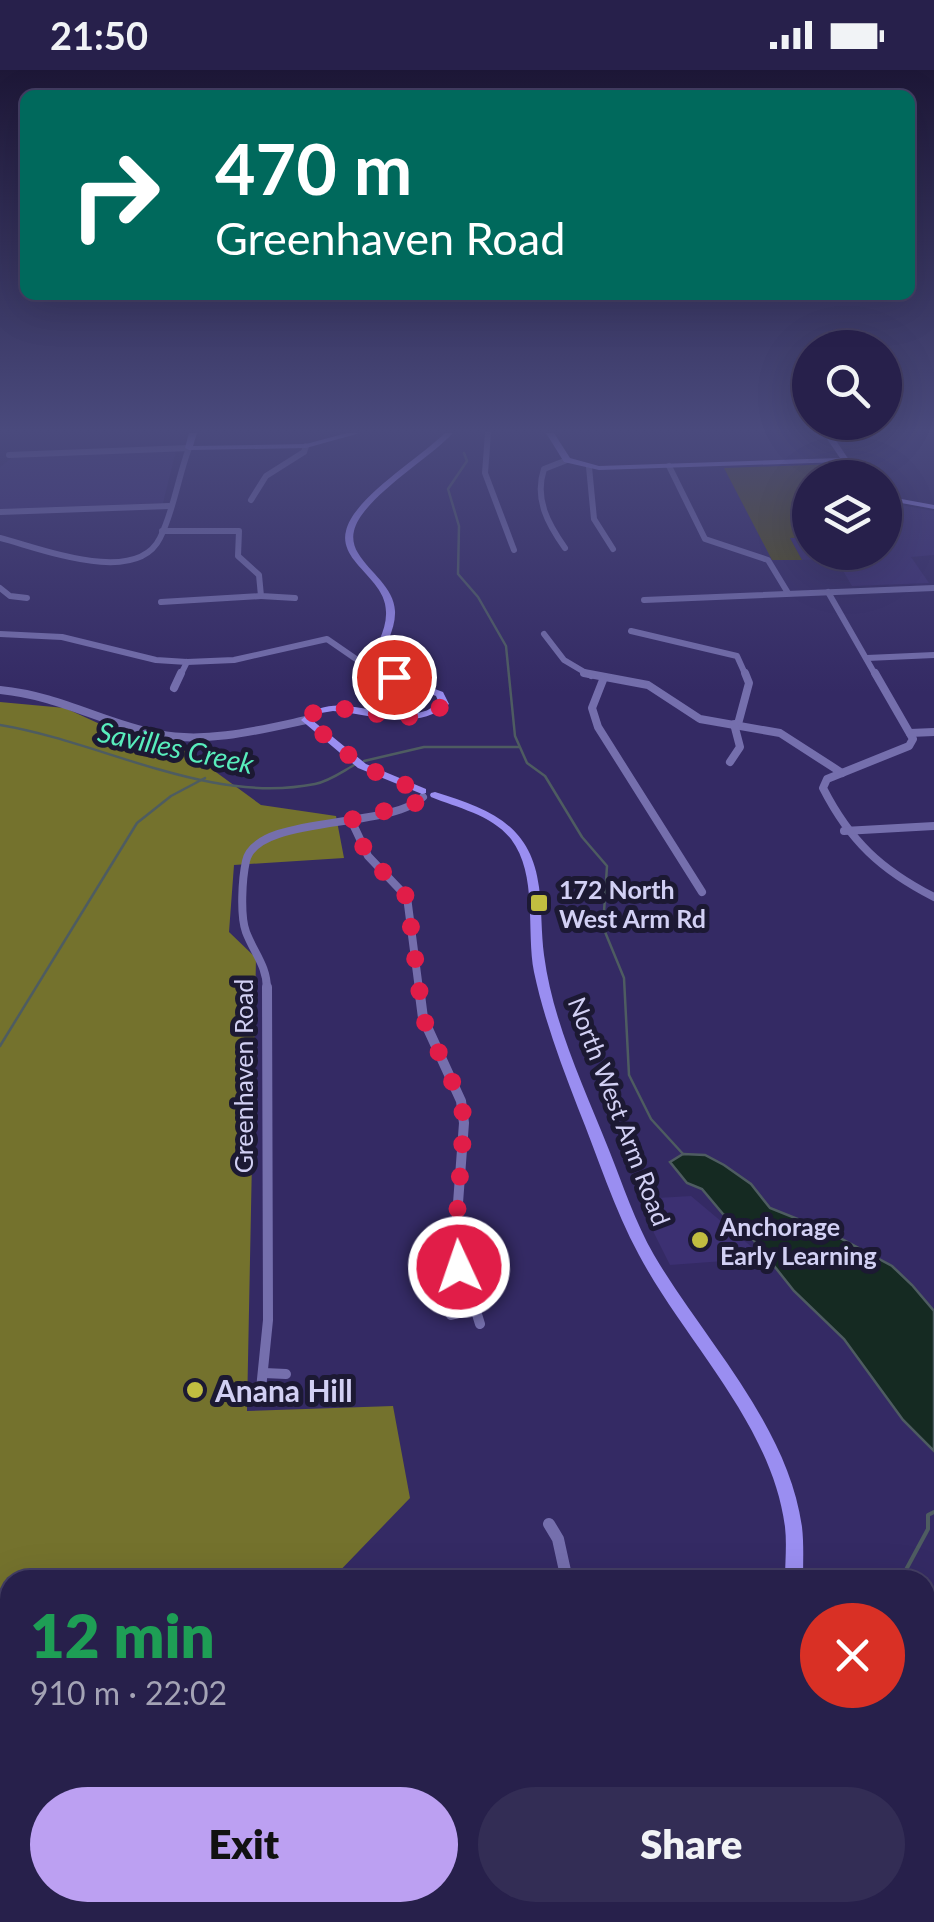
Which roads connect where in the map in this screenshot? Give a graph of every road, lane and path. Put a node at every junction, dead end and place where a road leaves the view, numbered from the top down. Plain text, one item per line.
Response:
1 (165, 519) edge
2 (357, 519) edge
3 (502, 519) edge
4 (546, 519) edge
5 (594, 519) edge
6 (696, 519) edge
7 (162, 531) junction
8 (0, 538) edge
9 (565, 548) dead end
10 (613, 549) dead end
11 (514, 550) dead end
12 (0, 588) edge
13 (934, 588) edge
14 (828, 592) junction
15 (788, 593) junction
16 (262, 596) junction
17 (27, 598) dead end
18 (295, 598) dead end
19 (644, 600) dead end
20 (161, 602) dead end
21 (631, 631) dead end
22 (0, 634) edge
23 (544, 634) dead end
24 (934, 655) edge
25 (867, 658) junction
26 (187, 662) junction
27 (377, 662) junction
28 (603, 680) junction
29 (174, 688) dead end
30 (0, 690) edge
31 (306, 720) junction
32 (736, 724) junction
33 (934, 732) edge
34 (910, 733) junction
35 (730, 762) dead end
36 (842, 773) junction
37 (822, 782) joint
38 (427, 795) junction
39 (350, 820) junction
40 (934, 826) edge
41 (844, 831) junction
42 (702, 892) dead end
43 (934, 897) edge
44 (475, 1309) junction
45 (451, 1315) dead end
46 (480, 1324) dead end
47 (264, 1374) junction
48 (286, 1374) dead end
49 (261, 1389) dead end
50 (549, 1524) dead end
51 (565, 1570) edge
52 (794, 1570) edge

1 - 7 street
2 - 27 street
3 - 11 street
4 - 9 street
5 - 10 street
6 - 15 street
7 - 8 street
7 - 16 street
12 - 17 street
13 - 14 street
14 - 15 street
14 - 25 street
15 - 19 street
16 - 18 street
16 - 20 street
21 - 32 street
22 - 26 street
23 - 28 street
24 - 25 street
25 - 34 street
26 - 27 street
26 - 29 street
27 - 31 street
28 - 32 street
28 - 42 street
30 - 31 street
31 - 38 street, North West Arm Road
32 - 35 street
32 - 36 street
33 - 34 street
34 - 36 street
36 - 37 street
37 - 41 street
38 - 39 street, Greenhaven Road
38 - 52 street, North West Arm Road
39 - 44 street
39 - 47 street, Greenhaven Road
40 - 41 street
41 - 43 street
44 - 45 street
44 - 46 street
47 - 48 street
47 - 49 street, Greenhaven Road
50 - 51 street

